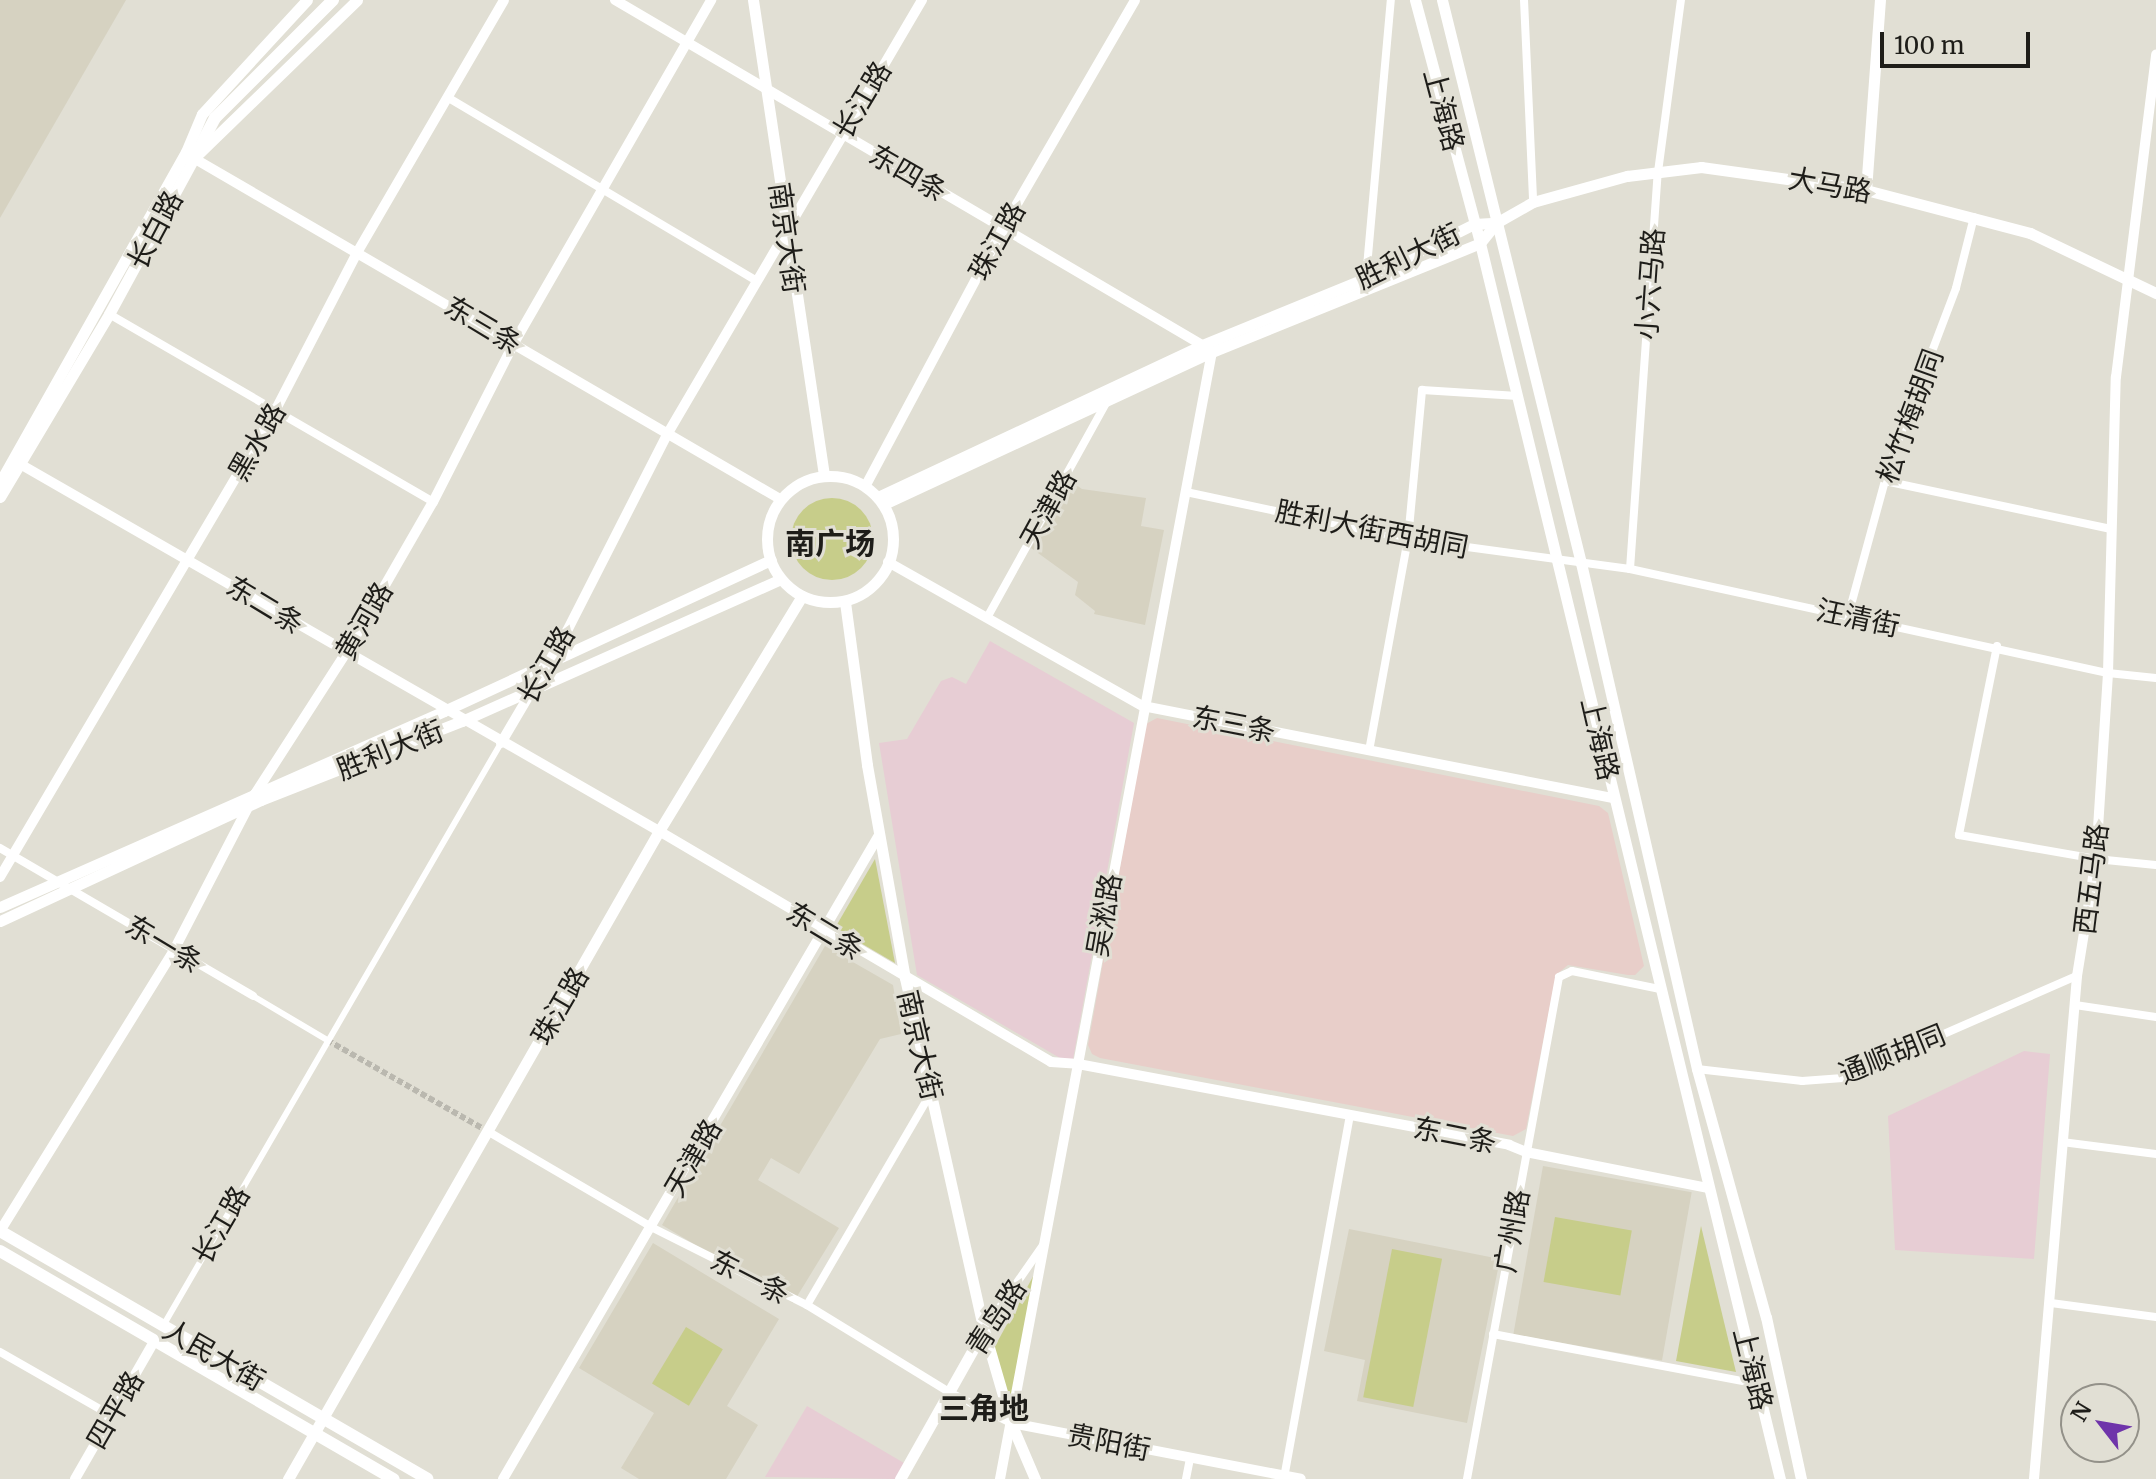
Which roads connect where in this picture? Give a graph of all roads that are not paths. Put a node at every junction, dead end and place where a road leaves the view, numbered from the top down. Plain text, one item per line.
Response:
1 (307, 0) edge
2 (333, 0) edge
3 (357, 0) edge
4 (504, 0) edge
5 (615, 0) edge
6 (711, 0) edge
7 (753, 0) edge
8 (922, 0) edge
9 (1135, 0) edge
10 (1391, 0) edge
11 (1415, 0) edge
12 (1442, 0) edge
13 (1524, 0) edge
14 (1681, 0) edge
15 (1880, 0) edge
16 (686, 43) junction
17 (2156, 54) edge
18 (766, 91) junction
19 (447, 97) junction
20 (842, 134) junction
21 (2143, 139) junction
22 (2156, 143) edge
23 (190, 155) junction
24 (1658, 172) junction
25 (603, 190) junction
26 (1866, 190) junction
27 (1533, 202) junction
28 (1974, 217) junction
29 (1496, 223) junction
30 (1474, 224) junction
31 (1003, 228) junction
32 (786, 231) junction
33 (1480, 243) junction
34 (358, 251) junction
35 (1366, 278) junction
36 (2127, 278) junction
37 (755, 280) junction
38 (2156, 293) edge
39 (109, 314) junction
40 (514, 343) junction
41 (1207, 349) junction
42 (1518, 396) junction
43 (1107, 401) junction
44 (275, 411) junction
45 (668, 433) junction
46 (20, 464) junction
47 (824, 475) junction
48 (1885, 481) junction
49 (0, 482) edge
50 (866, 485) junction
51 (1186, 492) junction
52 (0, 497) edge
53 (780, 499) junction
54 (882, 500) junction
55 (433, 502) junction
56 (2111, 529) junction
57 (1408, 539) junction
58 (188, 559) junction
59 (771, 560) junction
60 (1558, 561) junction
61 (888, 562) junction
62 (1581, 563) junction
63 (1630, 569) junction
64 (781, 579) junction
65 (802, 596) junction
66 (845, 602) junction
67 (988, 616) junction
68 (1848, 616) junction
69 (1997, 646) junction
70 (346, 653) junction
71 (549, 661) junction
72 (2108, 673) junction
73 (2156, 678) edge
74 (534, 688) junction
75 (1143, 706) junction
76 (444, 711) junction
77 (462, 721) junction
78 (501, 743) junction
79 (1369, 751) junction
80 (1613, 798) junction
81 (253, 800) junction
82 (659, 831) junction
83 (879, 835) junction
84 (0, 848) edge
85 (13, 855) junction
86 (2096, 859) junction
87 (2156, 865) edge
88 (0, 877) edge
89 (55, 880) junction
90 (71, 888) junction
91 (0, 907) edge
92 (0, 921) edge
93 (824, 931) junction
94 (174, 950) junction
95 (2077, 976) junction
96 (905, 978) junction
97 (1660, 989) junction
98 (253, 996) joint
99 (2075, 1005) junction
100 (2156, 1017) edge
101 (327, 1040) junction
102 (1078, 1064) junction
103 (1697, 1069) junction
104 (931, 1093) junction
105 (1350, 1116) junction
106 (489, 1132) junction
107 (2062, 1142) junction
108 (1526, 1152) junction
109 (2156, 1154) edge
110 (1708, 1188) junction
111 (653, 1228) junction
112 (0, 1231) edge
113 (1047, 1239) junction
114 (0, 1251) edge
115 (2051, 1303) junction
116 (807, 1305) junction
117 (2156, 1317) edge
118 (163, 1326) junction
119 (984, 1330) junction
120 (1493, 1334) junction
121 (155, 1340) junction
122 (0, 1352) edge
123 (1757, 1384) junction
124 (949, 1392) junction
125 (112, 1416) junction
126 (323, 1418) junction
127 (1011, 1423) junction
128 (315, 1433) junction
129 (1190, 1458) junction
130 (1284, 1478) edge
131 (75, 1479) edge
132 (288, 1479) edge
133 (394, 1479) edge
134 (427, 1479) edge
135 (503, 1479) edge
136 (900, 1479) edge
137 (1000, 1479) edge
138 (1035, 1479) edge
139 (1186, 1479) edge
140 (1301, 1479) edge
141 (1467, 1479) edge
142 (1780, 1479) edge
143 (1801, 1479) edge
144 (2034, 1479) edge

1 - 23 main road, 长白路
2 - 23 main road
3 - 23 main road, 长白路
4 - 19 street, 黑水路
5 - 16 street, 东四条
6 - 16 street, 黄河路
7 - 18 main road, 南京大街
8 - 20 street, 长江路
9 - 31 street, 珠江路
10 - 35 street
11 - 30 main road, 上海路
12 - 29 main road, 上海路
13 - 27 street
14 - 24 street, 小六马路
15 - 26 main road
16 - 18 street, 东四条
16 - 25 street, 黄河路
17 - 21 street, 西五马路
18 - 20 street, 东四条
18 - 32 main road, 南京大街
19 - 25 street
19 - 34 street, 黑水路
20 - 31 street, 东四条
20 - 32 street, 长江路
21 - 22 street
21 - 36 street, 西五马路
23 - 34 street, 东三条
23 - 39 main road, 长白路
23 - 49 main road, 长白路
24 - 26 main road, 大马路
24 - 27 main road, 大马路
24 - 63 street, 小六马路
25 - 37 street
25 - 40 street, 黄河路
26 - 28 main road, 大马路
27 - 29 main road, 大马路
28 - 36 main road, 大马路
28 - 48 street, 松竹梅胡同
29 - 30 main road, 胜利大街
29 - 33 main road, 胜利大街
29 - 62 main road, 上海路
30 - 33 main road, 上海路
30 - 35 main road, 胜利大街
31 - 41 street, 东四条
31 - 50 street, 珠江路
32 - 37 street, 长江路
32 - 47 main road, 南京大街
33 - 41 main road, 胜利大街
33 - 42 main road, 上海路
34 - 40 street, 东三条
34 - 44 street, 黑水路
35 - 41 main road, 胜利大街
36 - 38 main road, 大马路
36 - 56 street, 西五马路
37 - 45 street, 长江路
39 - 44 street
39 - 46 main road, 长白路
40 - 45 street, 东三条
40 - 55 street, 黄河路
41 - 43 main road, 胜利大街
41 - 51 street, 吴淞路
41 - 54 main road, 胜利大街
42 - 57 street
42 - 60 main road, 上海路
43 - 54 main road, 胜利大街
43 - 67 street, 天津路
44 - 55 street
44 - 58 street, 黑水路
45 - 53 street, 东三条
45 - 71 street, 长江路
46 - 52 main road, 长白路
46 - 58 street, 东二条
47 - 50 main road
47 - 53 main road
48 - 56 street
48 - 68 street, 松竹梅胡同
50 - 54 main road
51 - 57 street, 胜利大街西胡同
51 - 75 street, 吴淞路
53 - 59 main road
54 - 61 main road
55 - 70 street, 黄河路
56 - 72 street, 西五马路
57 - 60 street, 胜利大街西胡同
57 - 79 street
58 - 70 street, 东二条
58 - 85 street, 黑水路
59 - 64 main road
59 - 71 main road, 胜利大街
60 - 62 street, 汪清街
60 - 80 main road, 上海路
61 - 66 main road
61 - 67 street, 东三条
62 - 63 street, 汪清街
62 - 103 main road, 上海路
63 - 68 street, 汪清街
64 - 65 main road
64 - 74 main road, 胜利大街
65 - 66 main road
65 - 82 main road, 珠江路
66 - 83 main road, 南京大街
67 - 75 street, 东三条
68 - 69 street, 汪清街
69 - 72 street, 汪清街
69 - 86 street
70 - 76 street, 东二条
70 - 81 street, 黄河路
71 - 74 street, 长江路
71 - 76 main road, 胜利大街
72 - 73 street, 汪清街
72 - 86 street, 西五马路
74 - 77 main road, 胜利大街
74 - 78 street, 长江路
75 - 79 street, 东三条
75 - 102 street, 吴淞路
76 - 77 street, 东二条
76 - 81 main road, 胜利大街
77 - 78 street, 东二条
77 - 81 main road, 胜利大街
78 - 82 street, 东二条
78 - 101 street, 长江路
79 - 80 street, 东三条
80 - 97 main road, 上海路
81 - 89 main road, 胜利大街
81 - 90 main road, 胜利大街
81 - 94 street, 黄河路
82 - 93 street, 东二条
82 - 106 main road, 珠江路
83 - 93 street, 天津路
83 - 96 main road, 南京大街
84 - 85 street, 东一条
85 - 88 street, 黑水路
85 - 89 street, 东一条
86 - 87 street
86 - 95 street, 西五马路
89 - 90 street, 东一条
89 - 91 main road, 胜利大街
90 - 92 main road, 胜利大街
90 - 94 street, 东一条
93 - 96 street, 东二条
93 - 111 street, 天津路
94 - 98 street, 东一条
94 - 112 street, 黄河路
95 - 99 street, 西五马路
95 - 103 street, 通顺胡同
96 - 102 street, 东二条
96 - 104 main road, 南京大街
97 - 108 street, 广州路
97 - 110 main road, 上海路
98 - 101 street, 东一条
99 - 100 street
99 - 107 street, 西五马路
101 - 118 street, 长江路
102 - 105 street, 东二条
102 - 113 street, 吴淞路
103 - 143 main road, 上海路
104 - 116 street
104 - 119 main road, 南京大街
105 - 108 street, 东二条
105 - 130 street
106 - 111 street, 东一条
106 - 126 main road, 珠江路
107 - 109 street
107 - 115 street, 西五马路
108 - 110 street, 东二条
108 - 120 street, 广州路
110 - 123 main road, 上海路
111 - 116 street, 东一条
111 - 135 street, 天津路
112 - 118 main road, 人民大街
113 - 119 street, 青岛路
113 - 127 street, 吴淞路
114 - 121 main road, 人民大街
115 - 117 street
115 - 144 street, 西五马路
116 - 124 street, 东一条
118 - 126 main road, 人民大街
119 - 124 main road, 青岛路
119 - 127 main road, 南京大街
120 - 123 street
120 - 141 street, 广州路
121 - 125 street, 四平路
121 - 128 main road, 人民大街
122 - 125 street
123 - 142 main road, 上海路
124 - 127 street, 东一条
124 - 136 main road, 青岛路
125 - 131 street, 四平路
126 - 128 main road, 珠江路
126 - 134 main road, 人民大街
127 - 129 street, 贵阳街
127 - 137 street, 吴淞路
127 - 138 main road, 南京大街
128 - 132 main road, 珠江路
128 - 133 main road, 人民大街
129 - 130 street, 贵阳街
129 - 139 street
130 - 140 street, 贵阳街

